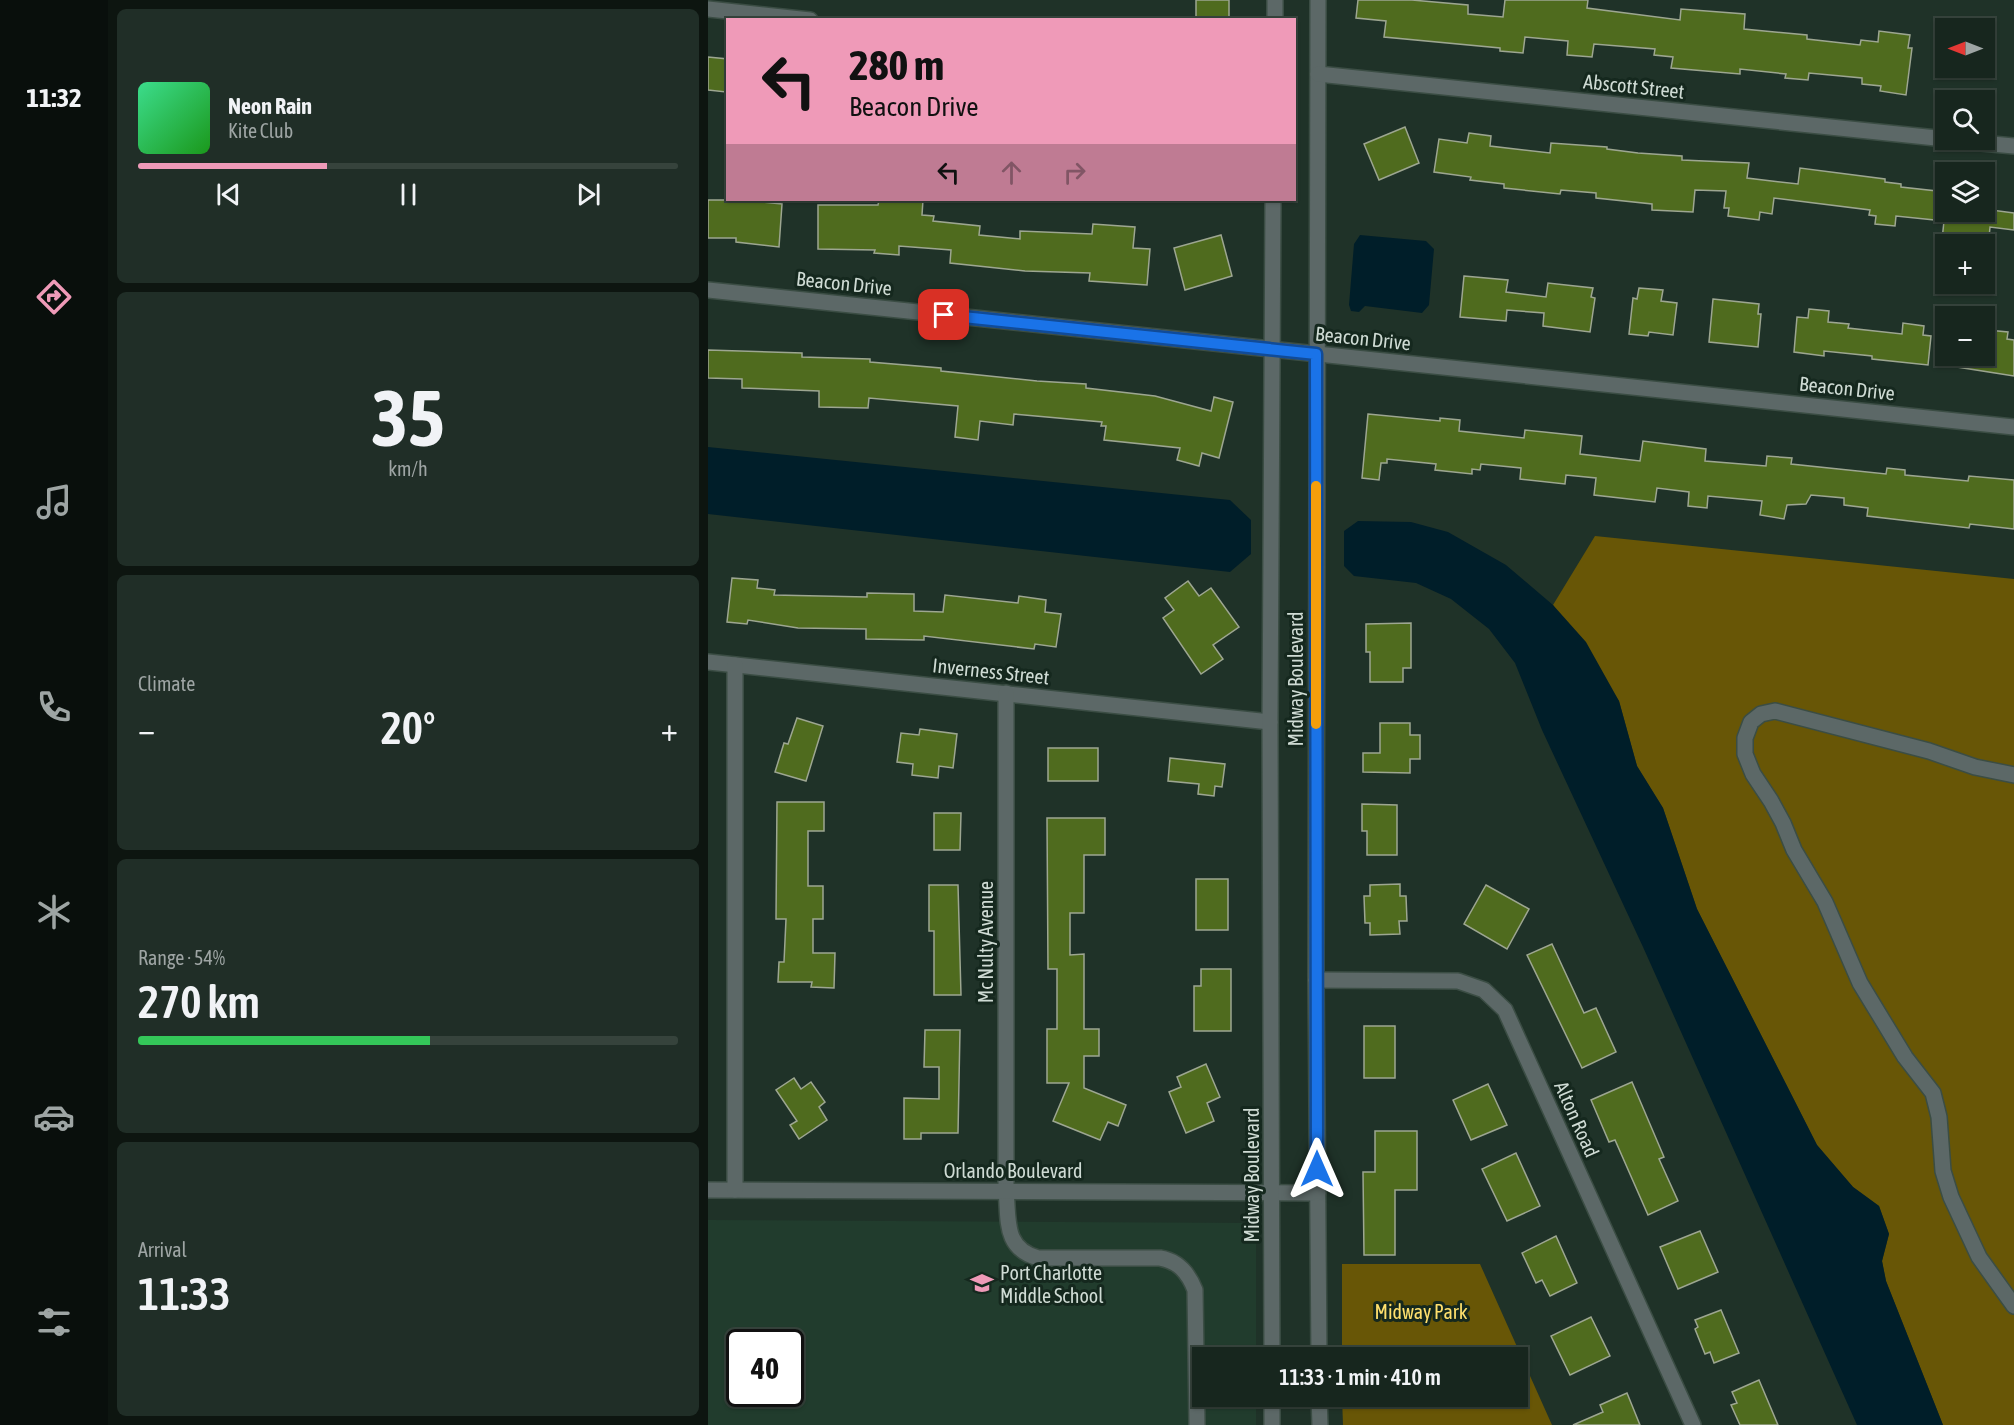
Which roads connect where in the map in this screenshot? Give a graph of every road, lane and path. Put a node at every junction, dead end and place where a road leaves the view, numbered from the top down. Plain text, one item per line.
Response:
1 (1275, 0) edge
2 (1318, 0) edge
3 (708, 9) edge
4 (791, 18) edge
5 (1275, 18) edge
6 (1318, 74) junction
7 (1935, 138) edge
8 (1995, 144) edge
9 (2014, 146) edge
10 (1273, 201) edge
11 (708, 290) edge
12 (1272, 349) junction
13 (1316, 354) junction
14 (2014, 427) edge
15 (708, 662) edge
16 (735, 665) junction
17 (1006, 693) junction
18 (1270, 722) junction
19 (2014, 775) edge
20 (1316, 980) junction
21 (708, 1190) edge
22 (735, 1190) junction
23 (1006, 1191) junction
24 (1272, 1191) junction
25 (1318, 1193) junction
26 (2014, 1306) edge
27 (1272, 1347) edge
28 (1319, 1347) edge
29 (1272, 1407) edge
30 (1319, 1407) edge
31 (1197, 1425) edge
32 (1272, 1425) edge
33 (1320, 1425) edge
34 (1693, 1425) edge

1 - 5 street
2 - 6 street, Midway Boulevard
3 - 4 street
6 - 7 street, Abscott Street
6 - 13 street, Midway Boulevard
8 - 9 street, Abscott Street
10 - 12 street, Midway Boulevard
11 - 12 street, Beacon Drive
12 - 13 street, Beacon Drive
12 - 18 street, Midway Boulevard
13 - 14 street, Beacon Drive
13 - 20 street, Midway Boulevard
15 - 16 street, Inverness Street
16 - 17 street, Inverness Street
16 - 22 street
17 - 18 street, Inverness Street
17 - 23 street, Mc Nulty Avenue
18 - 24 street, Midway Boulevard
19 - 26 street
20 - 25 street, Midway Boulevard
20 - 34 street, Alton Road
21 - 22 street, Orlando Boulevard
22 - 23 street, Orlando Boulevard
23 - 24 street, Orlando Boulevard
23 - 31 street, Mc Nulty Avenue
24 - 25 street, Orlando Boulevard
24 - 27 street, Midway Boulevard
25 - 28 street, Midway Boulevard
29 - 32 street
30 - 33 street

